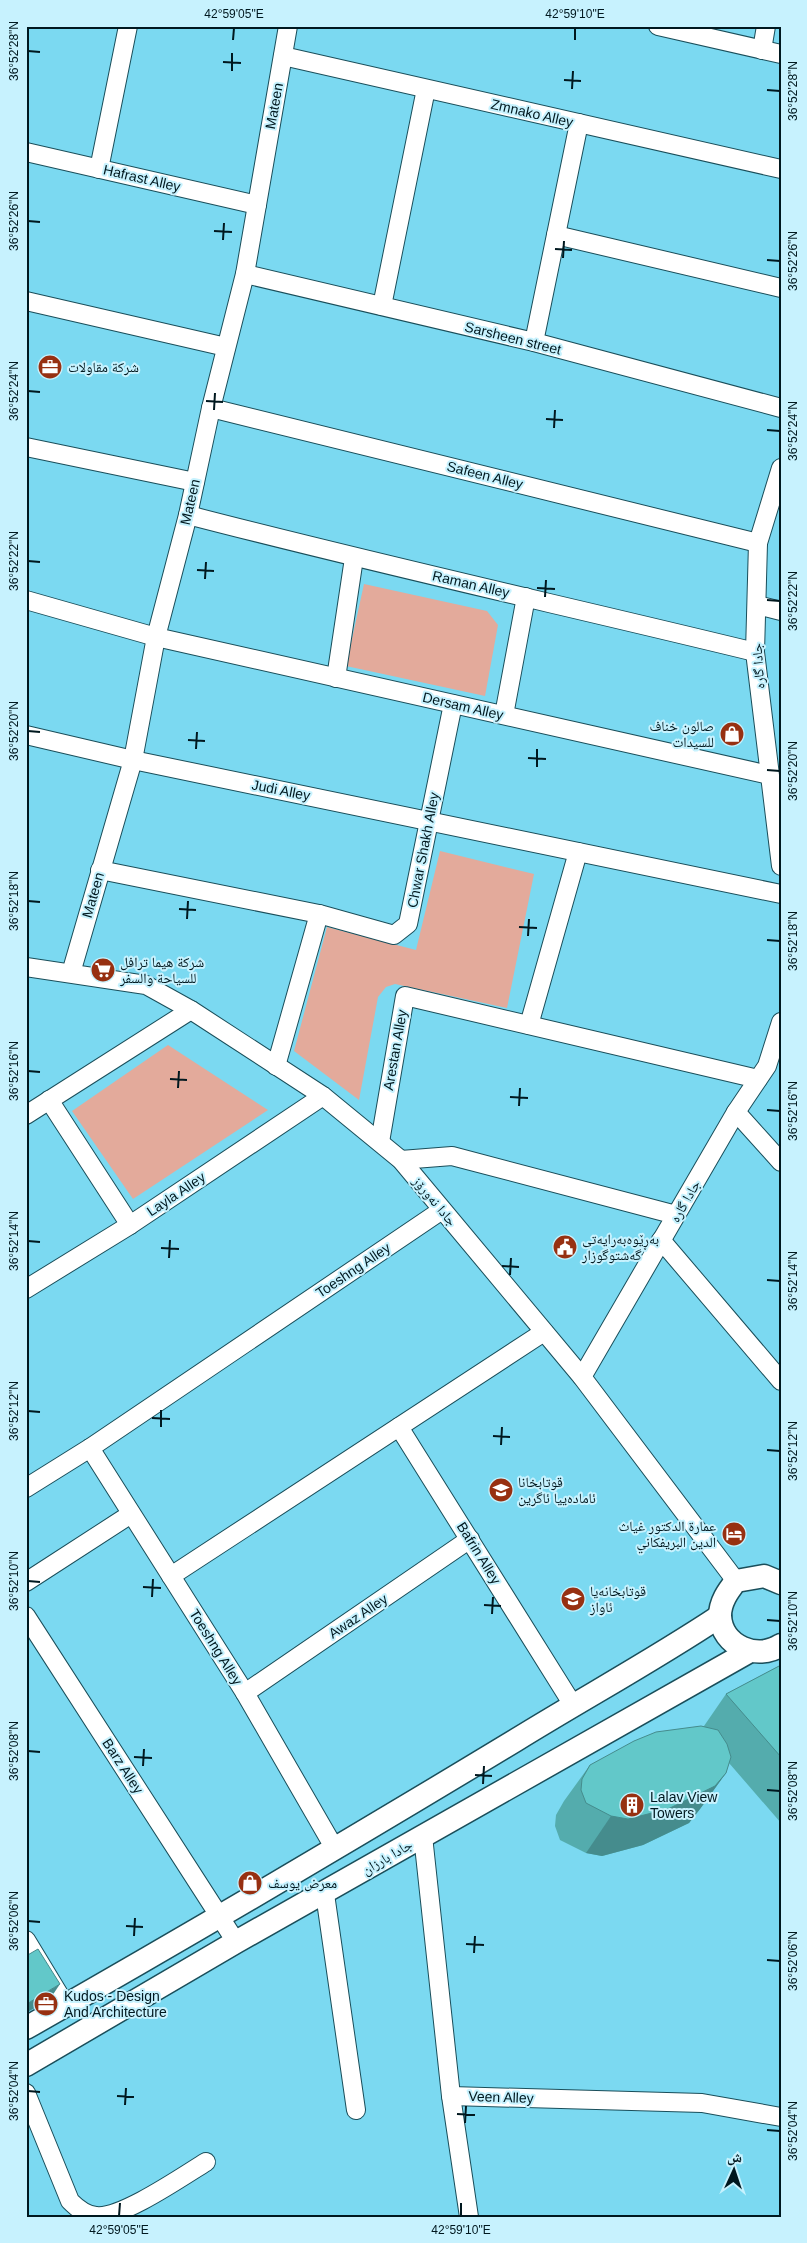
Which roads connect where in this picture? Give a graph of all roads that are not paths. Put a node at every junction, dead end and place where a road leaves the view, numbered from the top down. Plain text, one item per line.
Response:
1 (128, 26) edge
2 (288, 26) edge
3 (658, 26) edge
4 (766, 26) edge
5 (762, 50) junction
6 (781, 54) edge
7 (283, 56) junction
8 (426, 89) junction
9 (579, 123) junction
10 (26, 152) edge
11 (99, 168) junction
12 (781, 169) edge
13 (257, 205) junction
14 (556, 235) junction
15 (245, 274) junction
16 (781, 288) edge
17 (26, 301) edge
18 (382, 306) junction
19 (534, 342) junction
20 (226, 347) junction
21 (211, 408) junction
22 (781, 408) edge
23 (26, 447) edge
24 (781, 468) edge
25 (195, 482) junction
26 (188, 515) junction
27 (758, 543) junction
28 (354, 558) junction
29 (526, 597) junction
30 (26, 600) edge
31 (757, 605) junction
32 (781, 611) edge
33 (156, 637) junction
34 (755, 652) junction
35 (336, 678) junction
36 (453, 704) junction
37 (504, 715) junction
38 (26, 735) edge
39 (133, 760) junction
40 (769, 775) junction
41 (428, 820) junction
42 (578, 852) junction
43 (781, 866) edge
44 (100, 870) junction
45 (781, 894) edge
46 (319, 914) junction
47 (26, 966) edge
48 (71, 973) junction
49 (191, 1010) junction
50 (781, 1022) edge
51 (529, 1025) junction
52 (276, 1066) junction
53 (769, 1072) edge
54 (323, 1096) junction
55 (48, 1100) junction
56 (736, 1112) junction
57 (26, 1114) edge
58 (380, 1142) junction
59 (401, 1160) junction
60 (781, 1162) edge
61 (442, 1210) junction
62 (676, 1215) junction
63 (130, 1224) junction
64 (661, 1240) junction
65 (26, 1289) edge
66 (544, 1332) junction
67 (582, 1377) junction
68 (781, 1381) edge
69 (399, 1427) junction
70 (90, 1448) junction
71 (26, 1488) edge
72 (131, 1514) junction
73 (470, 1539) junction
74 (171, 1576) junction
75 (779, 1579) edge
76 (736, 1581) junction
77 (26, 1582) edge
78 (26, 1616) edge
79 (720, 1616) junction
80 (781, 1645) edge
81 (750, 1651) junction
82 (245, 1693) junction
83 (573, 1705) junction
84 (423, 1836) junction
85 (335, 1849) junction
86 (325, 1894) junction
87 (220, 1917) junction
88 (26, 1940) edge
89 (236, 1942) junction
90 (66, 2006) junction
91 (26, 2028) edge
92 (26, 2065) edge
93 (26, 2092) edge
94 (451, 2096) junction
95 (356, 2110) dead end
96 (781, 2117) edge
97 (206, 2162) dead end
98 (469, 2217) edge

1 - 11 street
2 - 7 street, Mateen
3 - 5 street
4 - 5 street
5 - 6 street
7 - 8 street, Zmnako Alley
7 - 13 street, Mateen
8 - 9 street, Zmnako Alley
8 - 18 street
9 - 12 street, Zmnako Alley
9 - 14 street
10 - 11 street, Hafrast Alley
11 - 13 street, Hafrast Alley
13 - 15 street, Mateen
14 - 16 street
14 - 19 street
15 - 18 street, Sarsheen street
15 - 20 street, Mateen
17 - 20 street
18 - 19 street, Sarsheen street
19 - 22 street, Sarsheen street
20 - 21 street, Mateen
21 - 25 street, Mateen
21 - 27 street, Safeen Alley
23 - 25 street
24 - 27 street, جادا گارە
25 - 26 street, Mateen
26 - 28 street, Raman Alley
26 - 33 street, Mateen
27 - 31 street, جادا گارە
28 - 29 street, Raman Alley
28 - 35 street
29 - 34 street, Raman Alley
29 - 37 street
30 - 33 street, Dersam Alley
31 - 32 street
31 - 34 street, جادا گارە
33 - 35 street, Dersam Alley
33 - 39 street, Mateen
34 - 40 street, جادا گارە
35 - 36 street, Dersam Alley
36 - 37 street, Dersam Alley
36 - 41 street, Chwar Shakh Alley
37 - 40 street, Dersam Alley
38 - 39 street, Judi Alley
39 - 41 street, Judi Alley
39 - 44 street, Mateen
40 - 43 street, جادا گارە
41 - 42 street, Judi Alley
41 - 46 street, Chwar Shakh Alley
42 - 45 street, Judi Alley
42 - 51 street
44 - 46 street
44 - 48 street, Mateen
46 - 52 street
47 - 48 street, جادا نەورۆز
48 - 49 street, جادا نەورۆز
49 - 52 street, جادا نەورۆز
49 - 55 street
50 - 53 street, جادا گارە
51 - 53 street, Arestan Alley
51 - 58 street, Arestan Alley
52 - 54 street, جادا نەورۆز
53 - 56 street, جادا گارە
54 - 58 street, جادا نەورۆز
54 - 63 street, Layla Alley
55 - 57 street
55 - 63 street
56 - 60 street
56 - 62 street, جادا گارە
58 - 59 street, جادا نەورۆز
59 - 61 street, جادا نەورۆز
59 - 62 street
61 - 66 street, جادا نەورۆز
61 - 70 street, Toeshng Alley
62 - 64 street, جادا گارە
63 - 65 street, Layla Alley
64 - 67 street, جادا گارە
64 - 68 street
66 - 67 street, جادا نەورۆز
66 - 69 street
67 - 76 street, جادا نەورۆز
69 - 73 street, Bafrin Alley
69 - 74 street
70 - 71 street, Toeshng Alley
70 - 72 street, Toeshng Alley
72 - 74 street, Toeshng Alley
72 - 77 street
73 - 82 street, Awaz Alley
73 - 83 street, Bafrin Alley
74 - 82 street, Toeshng Alley
75 - 76 main road
76 - 79 main road
78 - 87 street, Barz Alley
79 - 81 main road
79 - 83 main road
80 - 81 main road
81 - 84 main road, جادا بارزان
82 - 85 street, Toeshng Alley
83 - 85 main road
84 - 86 main road, جادا بارزان
84 - 94 street, Veen Alley
85 - 87 main road
86 - 89 main road, جادا بارزان
86 - 95 street
87 - 89 street, Barz Alley
87 - 90 main road
88 - 90 street
89 - 92 main road, جادا بارزان
90 - 91 main road
93 - 97 street
94 - 96 street, Veen Alley
94 - 98 street

